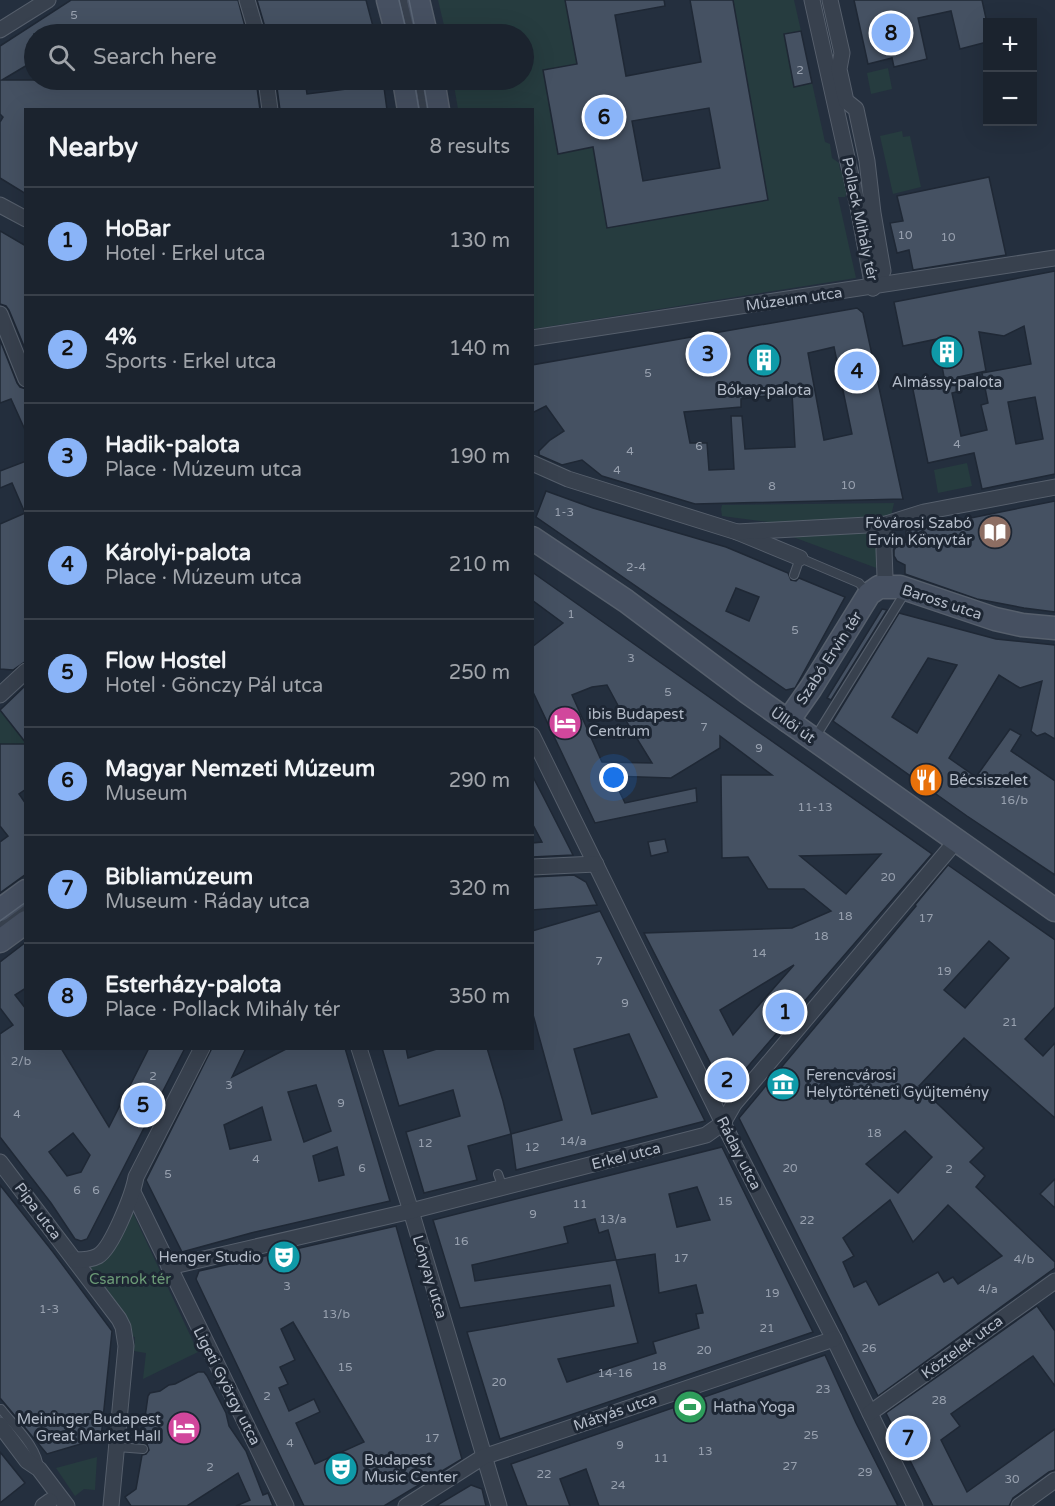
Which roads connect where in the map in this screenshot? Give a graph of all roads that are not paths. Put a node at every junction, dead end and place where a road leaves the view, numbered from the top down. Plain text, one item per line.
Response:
1 (48, 0) edge
2 (248, 0) edge
3 (388, 0) edge
4 (403, 0) edge
5 (418, 0) edge
6 (812, 0) edge
7 (830, 0) edge
8 (254, 24) edge
9 (394, 24) edge
10 (409, 24) edge
11 (424, 24) edge
12 (0, 30) edge
13 (267, 90) edge
14 (406, 90) edge
15 (421, 90) edge
16 (435, 90) edge
17 (270, 108) edge
18 (409, 108) edge
19 (424, 108) edge
20 (438, 108) edge
21 (0, 205) edge
22 (24, 218) edge
23 (1055, 258) edge
24 (873, 288) junction
25 (0, 314) edge
26 (534, 338) edge
27 (24, 374) edge
28 (534, 464) edge
29 (1055, 487) edge
30 (886, 524) junction
31 (737, 532) junction
32 (534, 539) edge
33 (800, 558) junction
34 (794, 575) dead end
35 (885, 577) dead end
36 (907, 590) junction
37 (869, 594) junction
38 (1055, 628) edge
39 (24, 672) edge
40 (2, 689) edge
41 (788, 721) junction
42 (534, 739) edge
43 (814, 739) junction
44 (956, 841) junction
45 (596, 864) junction
46 (534, 867) edge
47 (24, 892) edge
48 (24, 908) edge
49 (0, 910) edge
50 (1055, 910) edge
51 (24, 923) edge
52 (0, 926) edge
53 (0, 941) edge
54 (201, 1050) edge
55 (360, 1050) edge
56 (723, 1122) junction
57 (0, 1162) edge
58 (133, 1192) junction
59 (411, 1211) junction
60 (75, 1260) junction
61 (169, 1267) junction
62 (1055, 1281) edge
63 (834, 1339) junction
64 (1, 1409) edge
65 (870, 1413) junction
66 (0, 1425) edge
67 (117, 1446) junction
68 (143, 1449) dead end
69 (483, 1457) junction
70 (39, 1469) junction
71 (1055, 1480) edge
72 (67, 1506) edge
73 (111, 1506) edge
74 (286, 1506) edge
75 (406, 1506) edge
76 (499, 1506) edge
77 (915, 1506) edge
78 (1019, 1506) edge

1 - 12 street
2 - 8 street
3 - 9 main road
4 - 10 lane
5 - 11 main road
6 - 24 street, Pollack Mihály tér
7 - 24 street, Pollack Mihály tér
13 - 17 street
14 - 18 main road
15 - 19 lane
16 - 20 main road
21 - 22 street
23 - 24 street, Múzeum utca
24 - 26 street, Múzeum utca
25 - 27 street
28 - 31 street
29 - 30 street
30 - 31 street
30 - 35 street
31 - 33 street
32 - 41 main road, Üllői út
33 - 34 lane
33 - 37 lane
36 - 37 main road, Baross utca
36 - 38 main road, Baross utca
36 - 43 lane
37 - 41 main road, Szabó Ervin tér
39 - 40 street
41 - 43 main road, Üllői út
42 - 45 street, Ráday utca
43 - 44 main road, Üllői út
44 - 50 main road, Üllői út
44 - 56 street, Erkel utca
45 - 46 street
45 - 56 street, Ráday utca
47 - 49 main road
48 - 52 lane
51 - 53 main road
54 - 58 street
55 - 59 street, Lónyay utca
56 - 59 street, Erkel utca
56 - 63 street, Ráday utca
57 - 60 street, Pipa utca
58 - 60 street
58 - 61 street
59 - 61 street, Erkel utca
59 - 69 street, Lónyay utca
60 - 67 street
61 - 74 street, Ligeti György utca
62 - 65 street, Köztelek utca
63 - 65 street, Ráday utca
63 - 69 street, Mátyás utca
64 - 70 lane
65 - 77 street, Ráday utca
66 - 70 street
67 - 68 lane
67 - 73 street
69 - 75 street, Mátyás utca
69 - 76 street, Lónyay utca
70 - 72 street
71 - 78 street

